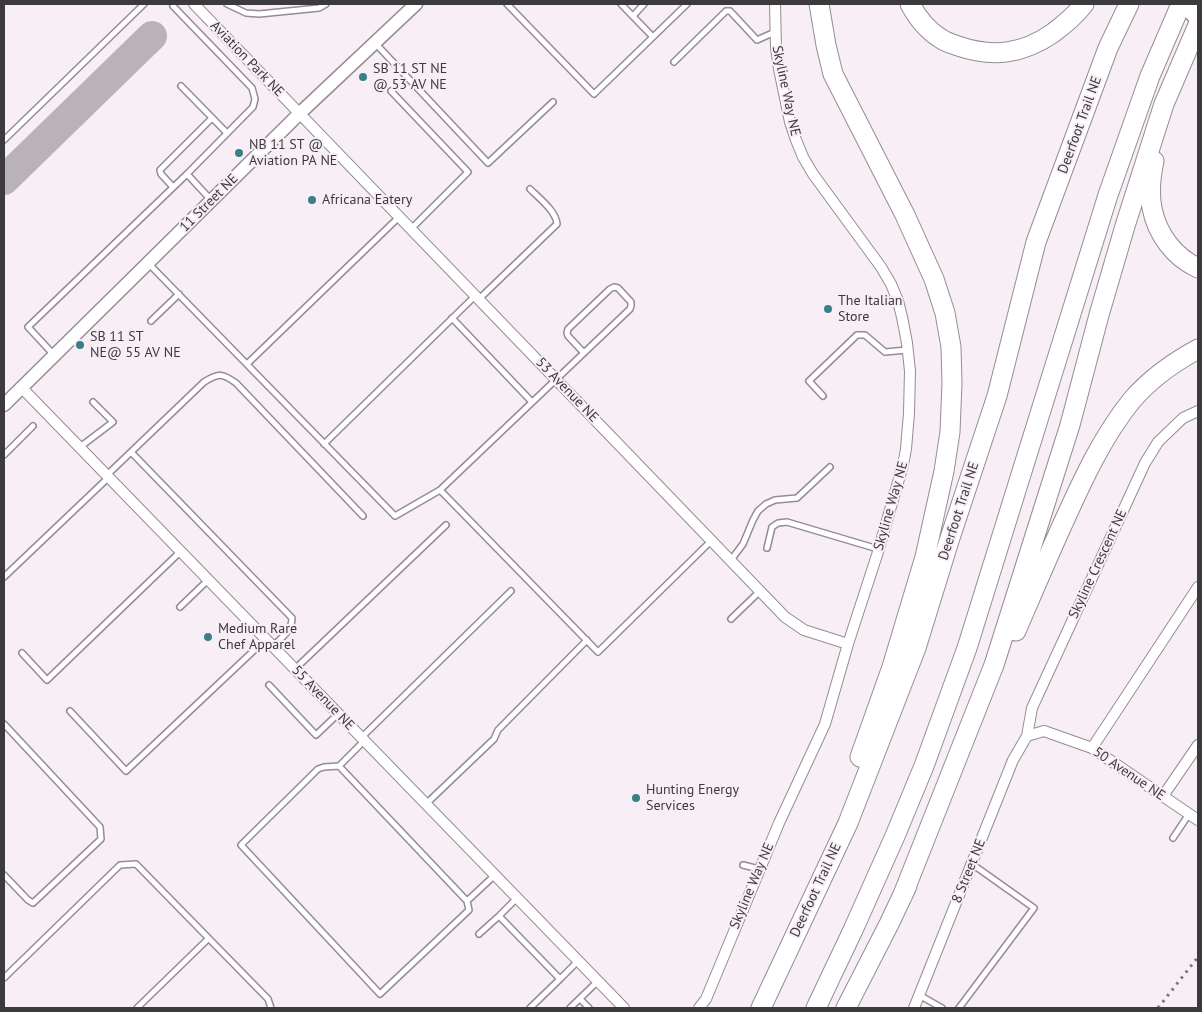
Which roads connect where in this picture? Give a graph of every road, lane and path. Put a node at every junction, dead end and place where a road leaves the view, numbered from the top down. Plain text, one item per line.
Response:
1 (144, 4) edge
2 (194, 4) edge
3 (228, 4) edge
4 (326, 4) edge
5 (416, 4) edge
6 (507, 4) edge
7 (621, 4) edge
8 (644, 4) edge
9 (687, 4) edge
10 (775, 4) edge
11 (819, 4) edge
12 (832, 4) edge
13 (910, 4) edge
14 (1084, 4) edge
15 (1129, 4) edge
16 (1182, 4) edge
17 (173, 6) dead end
18 (632, 16) junction
19 (1198, 18) edge
20 (1198, 25) edge
21 (776, 32) junction
22 (653, 37) junction
23 (374, 43) junction
24 (674, 62) dead end
25 (181, 86) dead end
26 (391, 91) dead end
27 (553, 102) dead end
28 (1164, 104) junction
29 (850, 107) junction
30 (299, 114) junction
31 (212, 118) junction
32 (227, 133) junction
33 (4, 140) edge
34 (187, 174) junction
35 (173, 187) junction
36 (530, 188) dead end
37 (212, 200) junction
38 (399, 217) junction
39 (411, 229) junction
40 (148, 263) junction
41 (1198, 268) edge
42 (179, 294) junction
43 (477, 298) junction
44 (452, 318) junction
45 (151, 321) dead end
46 (1198, 349) edge
47 (908, 350) junction
48 (584, 353) junction
49 (55, 355) junction
50 (246, 364) junction
51 (556, 380) junction
52 (22, 388) junction
53 (823, 396) dead end
54 (93, 402) dead end
55 (532, 402) junction
56 (4, 405) edge
57 (1198, 411) edge
58 (33, 426) dead end
59 (324, 444) junction
60 (80, 448) junction
61 (132, 452) junction
62 (4, 455) edge
63 (830, 467) dead end
64 (108, 476) junction
65 (440, 490) junction
66 (363, 516) dead end
67 (446, 525) dead end
68 (711, 541) junction
69 (767, 548) dead end
70 (878, 549) junction
71 (181, 551) junction
72 (730, 560) junction
73 (4, 577) edge
74 (208, 580) junction
75 (1198, 586) edge
76 (511, 591) dead end
77 (760, 591) junction
78 (180, 607) dead end
79 (731, 619) dead end
80 (587, 640) junction
81 (269, 643) junction
82 (848, 644) junction
83 (22, 653) dead end
84 (295, 669) junction
85 (269, 685) dead end
86 (70, 711) dead end
87 (338, 714) junction
88 (4, 724) edge
89 (1027, 736) junction
90 (363, 739) junction
91 (1198, 745) edge
92 (1092, 748) junction
93 (339, 766) junction
94 (1163, 796) junction
95 (426, 804) junction
96 (1194, 817) edge
97 (848, 823) junction
98 (1173, 838) dead end
99 (972, 864) junction
100 (743, 865) dead end
101 (760, 869) junction
102 (4, 875) edge
103 (495, 876) junction
104 (902, 897) junction
105 (517, 898) junction
106 (467, 901) junction
107 (499, 916) junction
108 (479, 934) dead end
109 (208, 938) junction
110 (578, 961) junction
111 (4, 978) edge
112 (560, 979) junction
113 (598, 981) junction
114 (919, 995) junction
115 (580, 999) junction
116 (137, 1008) edge
117 (271, 1008) edge
118 (530, 1008) edge
119 (570, 1008) edge
120 (589, 1008) edge
121 (624, 1008) edge
122 (698, 1008) edge
123 (761, 1008) edge
124 (816, 1008) edge
125 (846, 1008) edge
126 (914, 1008) edge
127 (942, 1008) edge
128 (959, 1008) edge

1 - 33 lane
2 - 30 street, Aviation Park NE
3 - 4 lane
5 - 23 street, 11 Street NE
6 - 22 lane
7 - 18 lane
8 - 18 lane
9 - 22 lane
10 - 21 street, Skyline Way NE
11 - 29 highway
12 - 29 highway
13 - 14 highway
15 - 97 highway, Deerfoot Trail NE
16 - 19 main road
16 - 124 highway
17 - 32 lane
18 - 22 lane
20 - 28 highway
21 - 24 lane
21 - 47 street, Skyline Way NE
23 - 27 lane
23 - 30 street, 11 Street NE
25 - 31 lane
26 - 39 lane
28 - 41 highway
28 - 104 highway
29 - 97 highway
30 - 37 street, 11 Street NE
30 - 38 street, 53 Avenue NE
31 - 32 lane
31 - 35 lane
32 - 34 lane
34 - 35 lane
34 - 37 lane
35 - 49 lane
36 - 43 lane
37 - 40 street, 11 Street NE
38 - 39 street, 53 Avenue NE
38 - 50 lane
39 - 43 street, 53 Avenue NE
40 - 42 lane
40 - 49 street, 11 Street NE
42 - 45 lane
42 - 50 lane
43 - 44 lane
43 - 51 street, 53 Avenue NE
44 - 55 lane
44 - 59 lane
46 - 104 highway
47 - 53 lane
47 - 70 street, Skyline Way NE
48 - 48 lane
48 - 51 lane
49 - 52 street, 11 Street NE
50 - 59 lane
51 - 55 lane
51 - 68 street, 53 Avenue NE
52 - 56 street, 11 Street NE
52 - 60 street, 55 Avenue NE
54 - 60 lane
55 - 65 lane
57 - 89 street, Skyline Crescent NE
58 - 62 lane
59 - 65 lane
60 - 64 street, 55 Avenue NE
61 - 64 lane
61 - 66 lane
61 - 81 lane
63 - 72 lane
64 - 71 street, 55 Avenue NE
64 - 73 lane
65 - 80 lane
67 - 84 lane
68 - 72 street, 53 Avenue NE
68 - 80 lane
69 - 70 lane
70 - 82 street, Skyline Way NE
71 - 74 street, 55 Avenue NE
71 - 83 lane
72 - 77 street, 53 Avenue NE
74 - 78 lane
74 - 81 street, 55 Avenue NE
75 - 92 street
76 - 90 lane
77 - 79 lane
77 - 82 street, 53 Avenue NE
80 - 95 lane
81 - 84 street, 55 Avenue NE
81 - 86 lane
82 - 101 street, Skyline Way NE
84 - 87 street, 55 Avenue NE
85 - 87 lane
87 - 90 street, 55 Avenue NE
88 - 102 lane
89 - 92 street, 50 Avenue NE
89 - 99 street, 8 Street NE
90 - 93 lane
90 - 95 street, 55 Avenue NE
91 - 94 street
92 - 94 street, 50 Avenue NE
93 - 106 lane
93 - 106 lane
94 - 96 street, 50 Avenue NE
95 - 103 street, 55 Avenue NE
96 - 98 lane
97 - 123 highway, Deerfoot Trail NE
99 - 114 street, 8 Street NE
99 - 128 lane
100 - 101 lane
101 - 122 street, Skyline Way NE
103 - 105 street, 55 Avenue NE
103 - 106 lane
104 - 125 highway
105 - 107 lane
105 - 110 street, 55 Avenue NE
107 - 108 lane
107 - 112 lane
109 - 111 lane
109 - 116 lane
109 - 117 lane
110 - 112 lane
110 - 113 street, 55 Avenue NE
112 - 118 lane
113 - 115 lane
113 - 121 street, 55 Avenue NE
114 - 126 street, 8 Street NE
114 - 127 lane
115 - 119 lane
115 - 120 lane

